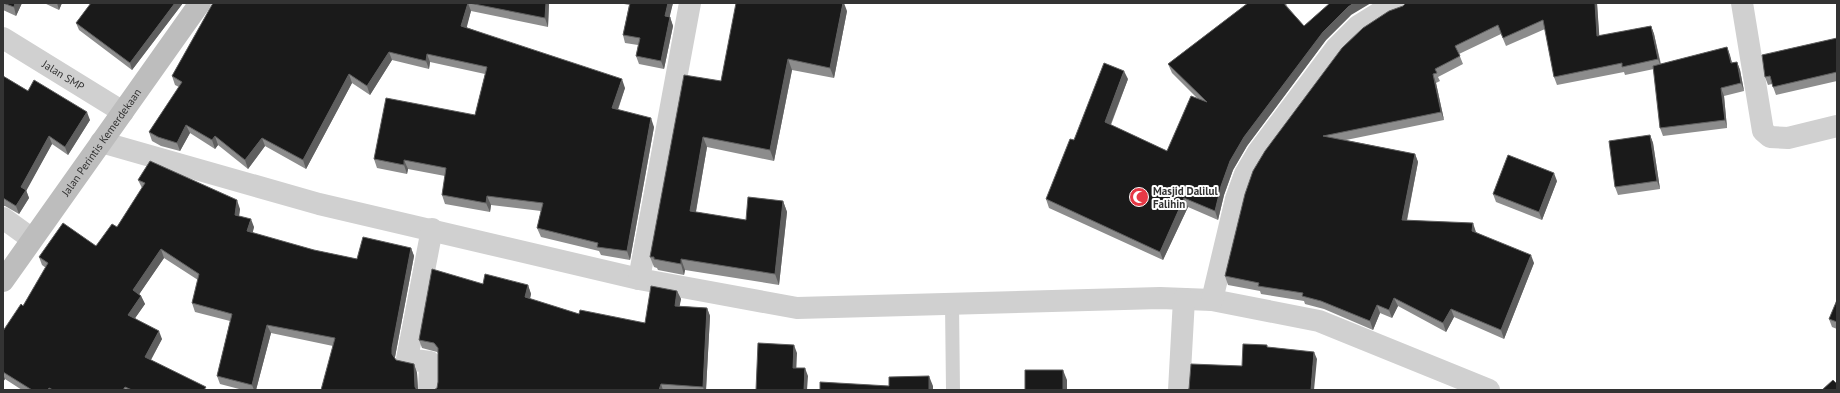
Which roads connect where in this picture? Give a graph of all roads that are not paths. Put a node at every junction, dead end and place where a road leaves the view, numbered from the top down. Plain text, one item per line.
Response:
1 (200, 3) edge
2 (690, 3) edge
3 (1402, 3) edge
4 (1742, 3) edge
5 (3, 38) edge
6 (123, 112) junction
7 (1837, 126) edge
8 (101, 142) junction
9 (3, 218) edge
10 (432, 229) junction
11 (32, 239) junction
12 (639, 279) junction
13 (3, 281) edge
14 (1184, 299) junction
15 (1212, 300) junction
16 (952, 304) junction
17 (429, 390) edge
18 (953, 390) edge
19 (1179, 390) edge
20 (1488, 390) edge

1 - 6 main road, Jalan Perintis Kemerdekaan
2 - 12 street
3 - 15 street
4 - 7 street
5 - 6 street, Jalan SMP
6 - 8 main road, Jalan Perintis Kemerdekaan
8 - 10 street
8 - 11 main road, Jalan Perintis Kemerdekaan
9 - 11 street
10 - 12 street
10 - 17 street
11 - 13 main road, Jalan Perintis Kemerdekaan
12 - 16 street
14 - 15 street
14 - 16 street
14 - 19 street
15 - 20 street
16 - 18 lane

